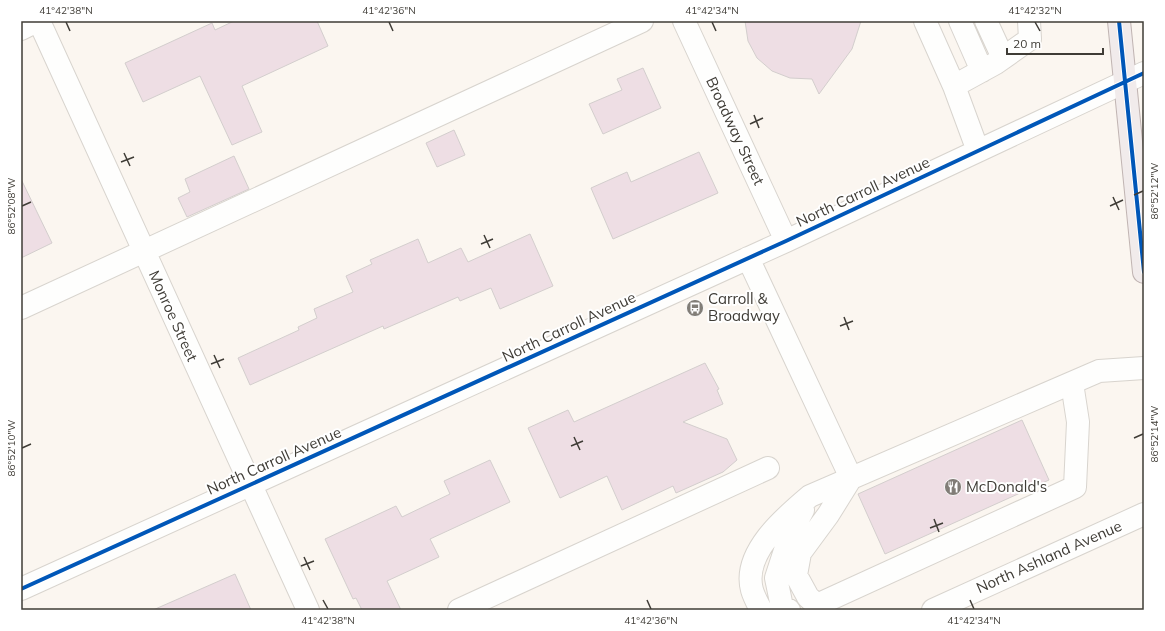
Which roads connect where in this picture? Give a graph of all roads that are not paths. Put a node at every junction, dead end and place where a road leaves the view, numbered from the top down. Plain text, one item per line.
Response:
1 (38, 21) edge
2 (642, 21) edge
3 (684, 21) edge
4 (925, 21) edge
5 (960, 21) edge
6 (986, 21) edge
7 (1029, 21) edge
8 (1119, 21) edge
9 (21, 28) edge
10 (1003, 58) junction
11 (982, 71) junction
12 (1144, 73) edge
13 (1124, 82) junction
14 (954, 86) junction
15 (978, 151) junction
16 (786, 241) junction
17 (144, 250) junction
18 (748, 258) junction
19 (1144, 272) edge
20 (21, 308) edge
21 (1144, 368) edge
22 (1072, 382) junction
23 (768, 468) dead end
24 (851, 478) junction
25 (250, 485) junction
26 (810, 496) junction
27 (1144, 514) edge
28 (21, 589) edge
29 (813, 608) edge
30 (308, 610) edge
31 (459, 610) edge
32 (761, 610) edge
33 (789, 610) edge
34 (933, 610) edge

1 - 9 street
1 - 17 street, Monroe Street
2 - 17 street
3 - 16 street, Broadway Street
4 - 14 street
5 - 11 street
6 - 10 street
7 - 10 street
8 - 13 main road
10 - 11 street
11 - 14 street
12 - 13 street, North Carroll Avenue
13 - 15 street, North Carroll Avenue
13 - 19 main road
14 - 15 street
15 - 16 street, North Carroll Avenue
16 - 18 street, North Carroll Avenue
17 - 20 street
17 - 25 street, Monroe Street
18 - 24 street
18 - 25 street, North Carroll Avenue
21 - 22 street
22 - 24 street
22 - 29 street
23 - 31 street
24 - 26 street
24 - 29 street
25 - 28 street, North Carroll Avenue
25 - 30 street, Monroe Street
26 - 32 street
26 - 33 street
27 - 34 street, North Ashland Avenue

